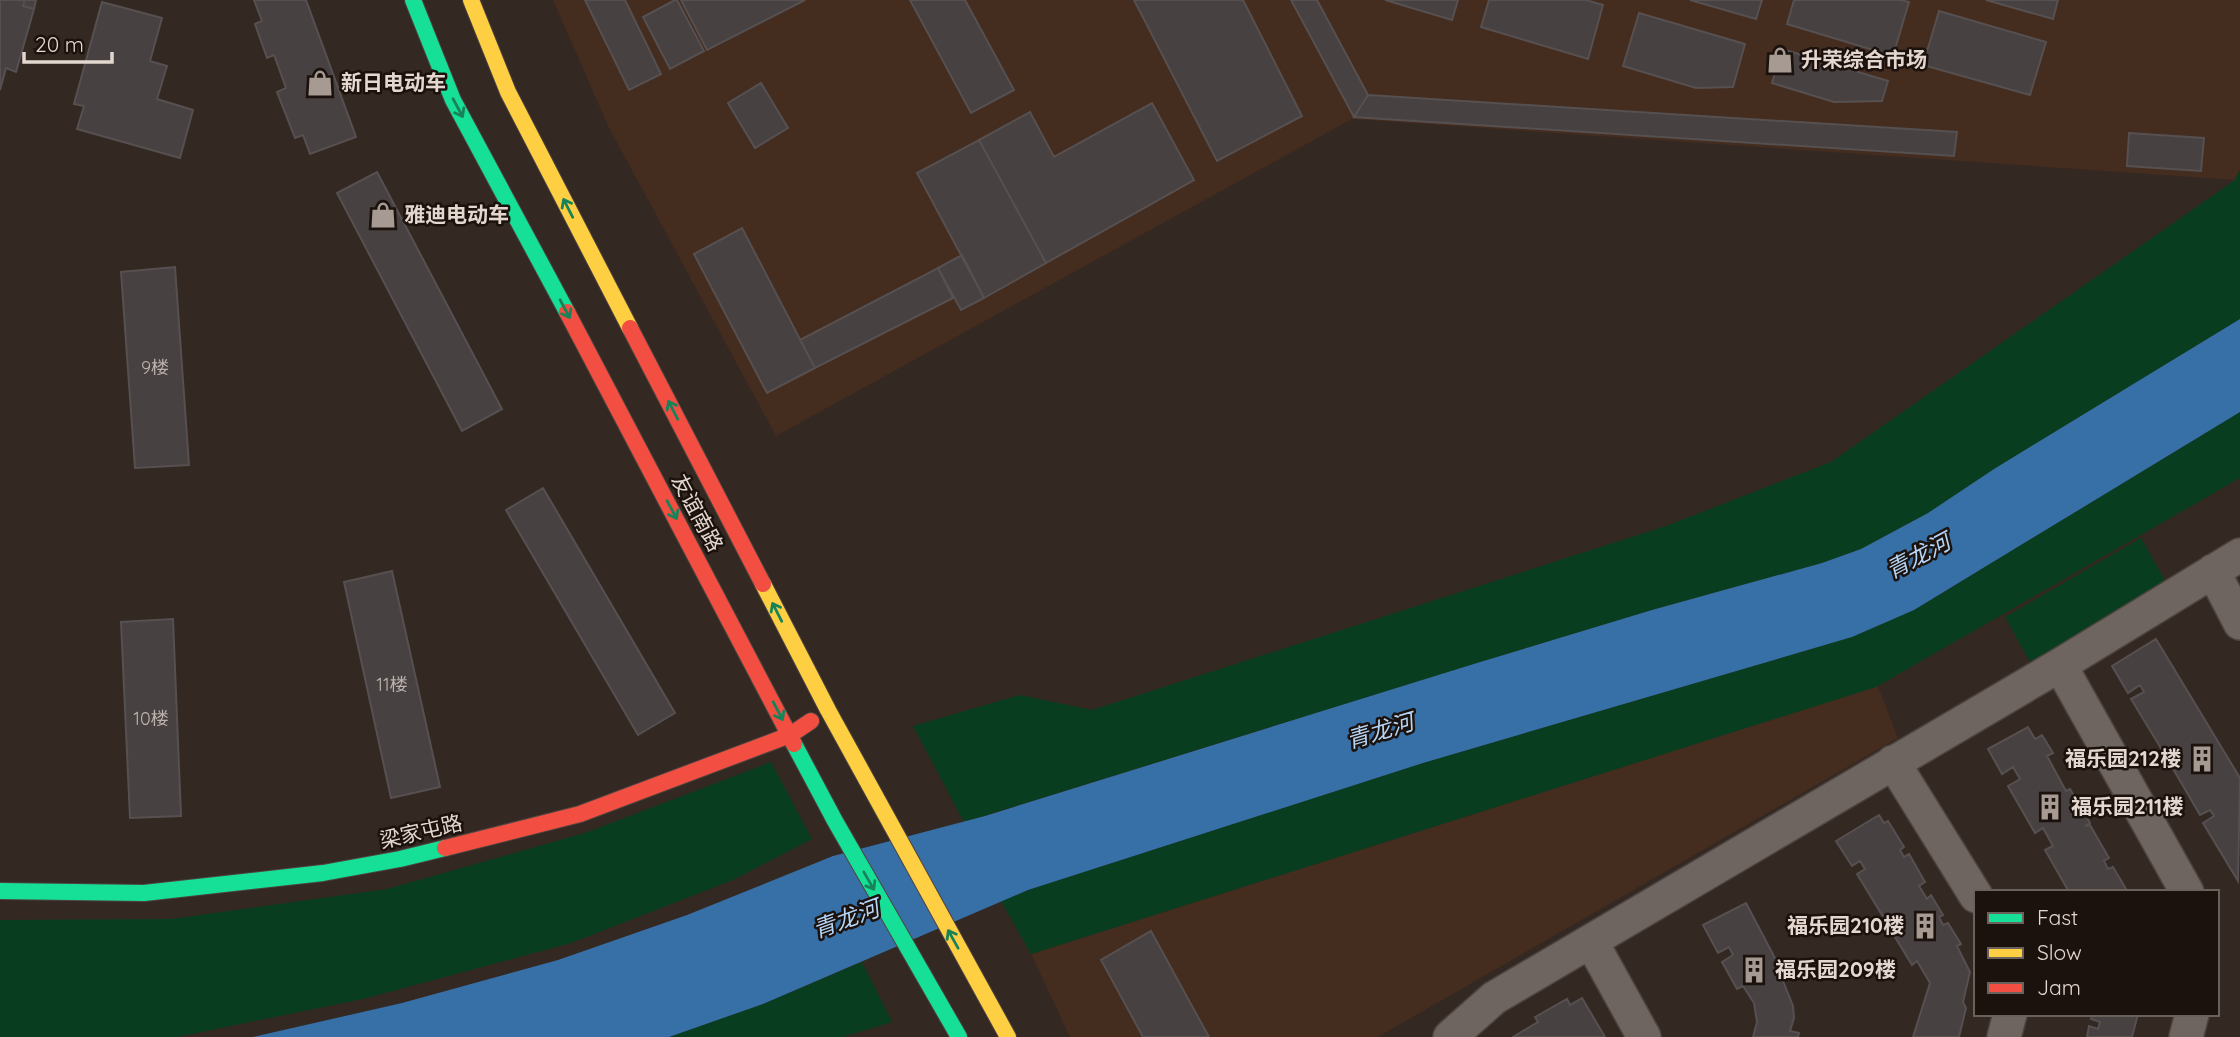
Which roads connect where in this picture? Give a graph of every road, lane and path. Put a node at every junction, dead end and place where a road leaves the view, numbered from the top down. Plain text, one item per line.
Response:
1 (413, 0) edge
2 (471, 0) edge
3 (2227, 563) edge
4 (2240, 623) edge
5 (2060, 665) junction
6 (828, 710) junction
7 (790, 735) junction
8 (1893, 762) junction
9 (2185, 890) edge
10 (0, 891) edge
11 (1974, 893) edge
12 (1592, 943) junction
13 (2009, 1016) edge
14 (2191, 1016) edge
15 (959, 1037) edge
16 (1008, 1037) edge
17 (1450, 1037) edge
18 (1644, 1037) edge
19 (2004, 1037) edge
20 (2186, 1037) edge

1 -> 7 main road, 友谊南路
6 -> 2 main road, 友谊南路
3 - 4 street
3 - 5 street
5 - 8 street
5 - 9 street
6 - 7 main road, 梁家屯路
16 -> 6 main road, 友谊南路
7 - 10 main road, 梁家屯路
7 -> 15 main road, 友谊南路
8 - 11 street
8 - 12 street
12 - 17 street
12 - 18 street
13 - 19 street
14 - 20 street

